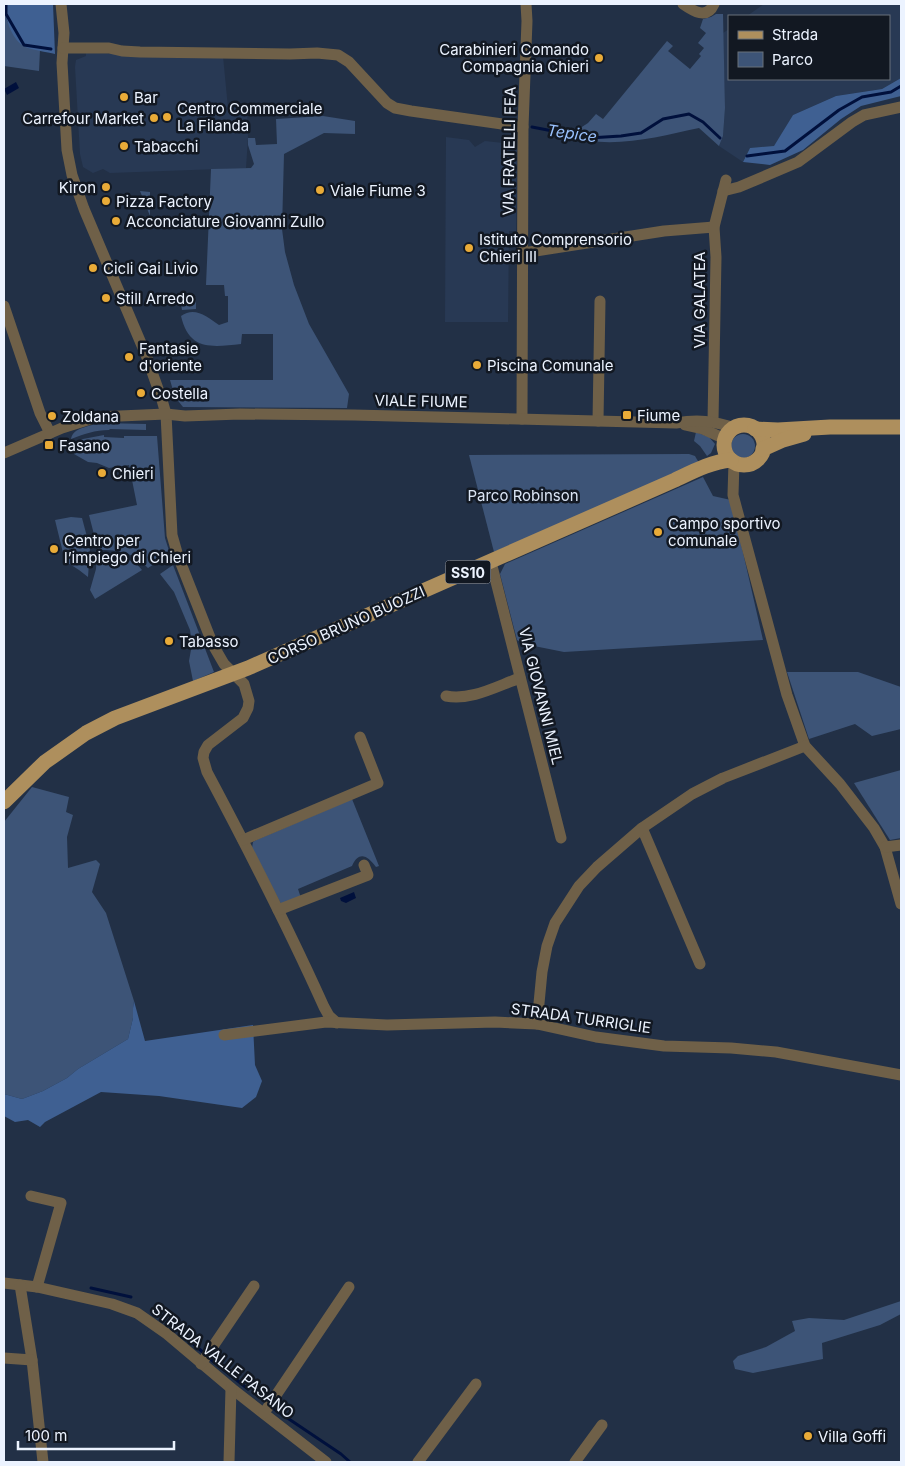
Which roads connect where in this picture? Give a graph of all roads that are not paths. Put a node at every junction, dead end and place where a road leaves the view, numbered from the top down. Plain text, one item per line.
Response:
1 (61, 4) edge
2 (526, 4) edge
3 (683, 4) edge
4 (714, 4) edge
5 (63, 48) junction
6 (901, 106) edge
7 (523, 126) junction
8 (714, 227) junction
9 (523, 253) junction
10 (600, 301) dead end
11 (4, 306) edge
12 (166, 414) junction
13 (522, 419) junction
14 (598, 421) junction
15 (713, 421) junction
16 (676, 423) junction
17 (830, 427) junction
18 (901, 427) edge
19 (755, 429) junction
20 (50, 433) junction
21 (728, 437) junction
22 (763, 449) junction
23 (4, 453) edge
24 (733, 461) junction
25 (702, 467) junction
26 (491, 562) junction
27 (234, 674) junction
28 (520, 678) junction
29 (446, 696) dead end
30 (360, 737) dead end
31 (805, 746) junction
32 (4, 800) edge
33 (642, 828) junction
34 (561, 838) dead end
35 (243, 840) junction
36 (901, 845) edge
37 (885, 847) junction
38 (370, 870) dead end
39 (901, 904) edge
40 (278, 910) junction
41 (700, 964) dead end
42 (337, 1023) junction
43 (537, 1024) junction
44 (224, 1035) dead end
45 (901, 1075) edge
46 (31, 1196) dead end
47 (4, 1283) edge
48 (20, 1285) junction
49 (254, 1286) dead end
50 (349, 1287) dead end
51 (37, 1288) junction
52 (4, 1358) edge
53 (205, 1358) junction
54 (32, 1360) junction
55 (476, 1384) dead end
56 (231, 1388) junction
57 (264, 1413) junction
58 (602, 1425) dead end
59 (43, 1462) edge
60 (228, 1462) edge
61 (326, 1462) edge
62 (418, 1462) edge
63 (575, 1462) edge

1 - 5 street
2 - 7 street, VIA FRATELLI FEA
3 - 4 street
5 - 7 street
5 - 12 street
6 - 8 street, VIA GALATEA
7 - 9 street, VIA FRATELLI FEA
8 - 9 street
8 - 15 street, VIA GALATEA
9 - 13 street, VIA FRATELLI FEA
10 - 14 street
11 - 20 street
12 - 13 street, VIALE FIUME
12 - 20 street, VIALE FIUME
12 - 27 street
13 - 14 street, VIALE FIUME
14 - 16 street, VIALE FIUME
15 - 16 street, VIALE FIUME
15 - 21 street, VIALE FIUME
16 - 21 street, VIALE FIUME
17 - 18 main road, SS10
17 - 19 main road, SS10
17 - 22 main road, SS10
19 - 21 main road, SS10
19 - 22 main road
20 - 23 street, VIALE FIUME
21 - 24 main road
21 - 25 main road, CORSO BRUNO BUOZZI / SS10
22 - 24 main road, SS10
24 - 25 main road, CORSO BRUNO BUOZZI / SS10
24 - 31 street
25 - 26 main road, CORSO BRUNO BUOZZI / SS10
26 - 27 main road, CORSO BRUNO BUOZZI / SS10
26 - 28 street, VIA GIOVANNI MIEL
27 - 32 main road, CORSO BRUNO BUOZZI / SS10
27 - 35 street
28 - 29 street
28 - 34 street, VIA GIOVANNI MIEL
30 - 35 street
31 - 33 street
31 - 37 street
33 - 41 street
33 - 43 street
35 - 40 street
36 - 37 street
37 - 39 street
38 - 40 street
40 - 42 street
42 - 43 street, STRADA TURRIGLIE
42 - 44 street, STRADA TURRIGLIE
43 - 45 street, STRADA TURRIGLIE
46 - 51 street
47 - 48 street, STRADA VALLE PASANO
48 - 51 street, STRADA VALLE PASANO
48 - 54 street
49 - 53 street
50 - 57 street
51 - 53 street, STRADA VALLE PASANO
52 - 54 street
53 - 56 street, STRADA VALLE PASANO
54 - 59 street
55 - 62 street
56 - 57 street, STRADA VALLE PASANO
56 - 60 street
57 - 61 street, STRADA VALLE PASANO
58 - 63 street

